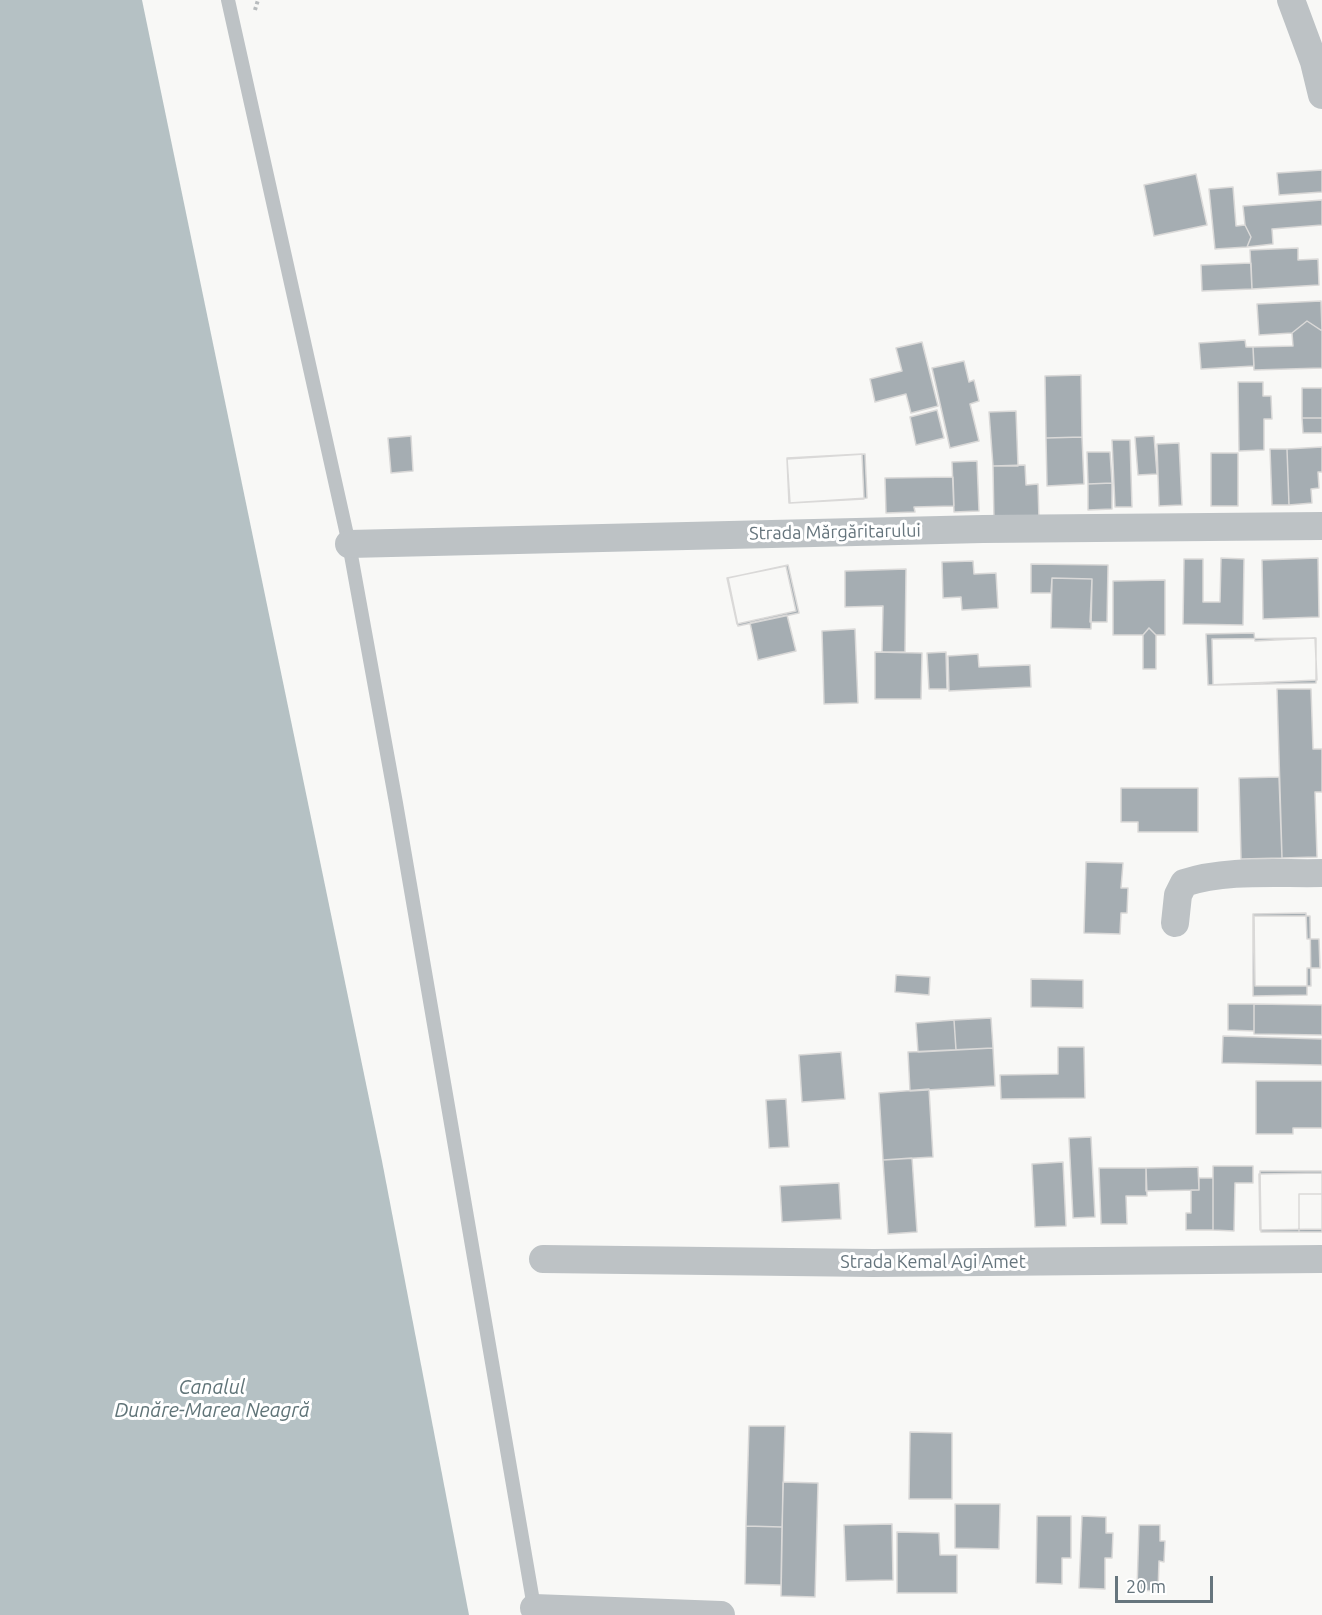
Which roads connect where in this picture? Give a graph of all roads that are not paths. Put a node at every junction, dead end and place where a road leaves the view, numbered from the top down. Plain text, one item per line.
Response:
1 (228, 0) edge
2 (1291, 0) edge
3 (1322, 95) edge
4 (1322, 526) edge
5 (349, 544) junction
6 (1322, 873) edge
7 (1176, 922) dead end
8 (543, 1259) dead end
9 (1322, 1259) edge
10 (535, 1612) edge
11 (721, 1615) edge

1 - 5 lane
2 - 3 street
4 - 5 street, Strada Mărgăritarului
5 - 10 lane
6 - 7 street
8 - 9 street, Strada Kemal Agi Amet
10 - 11 street

